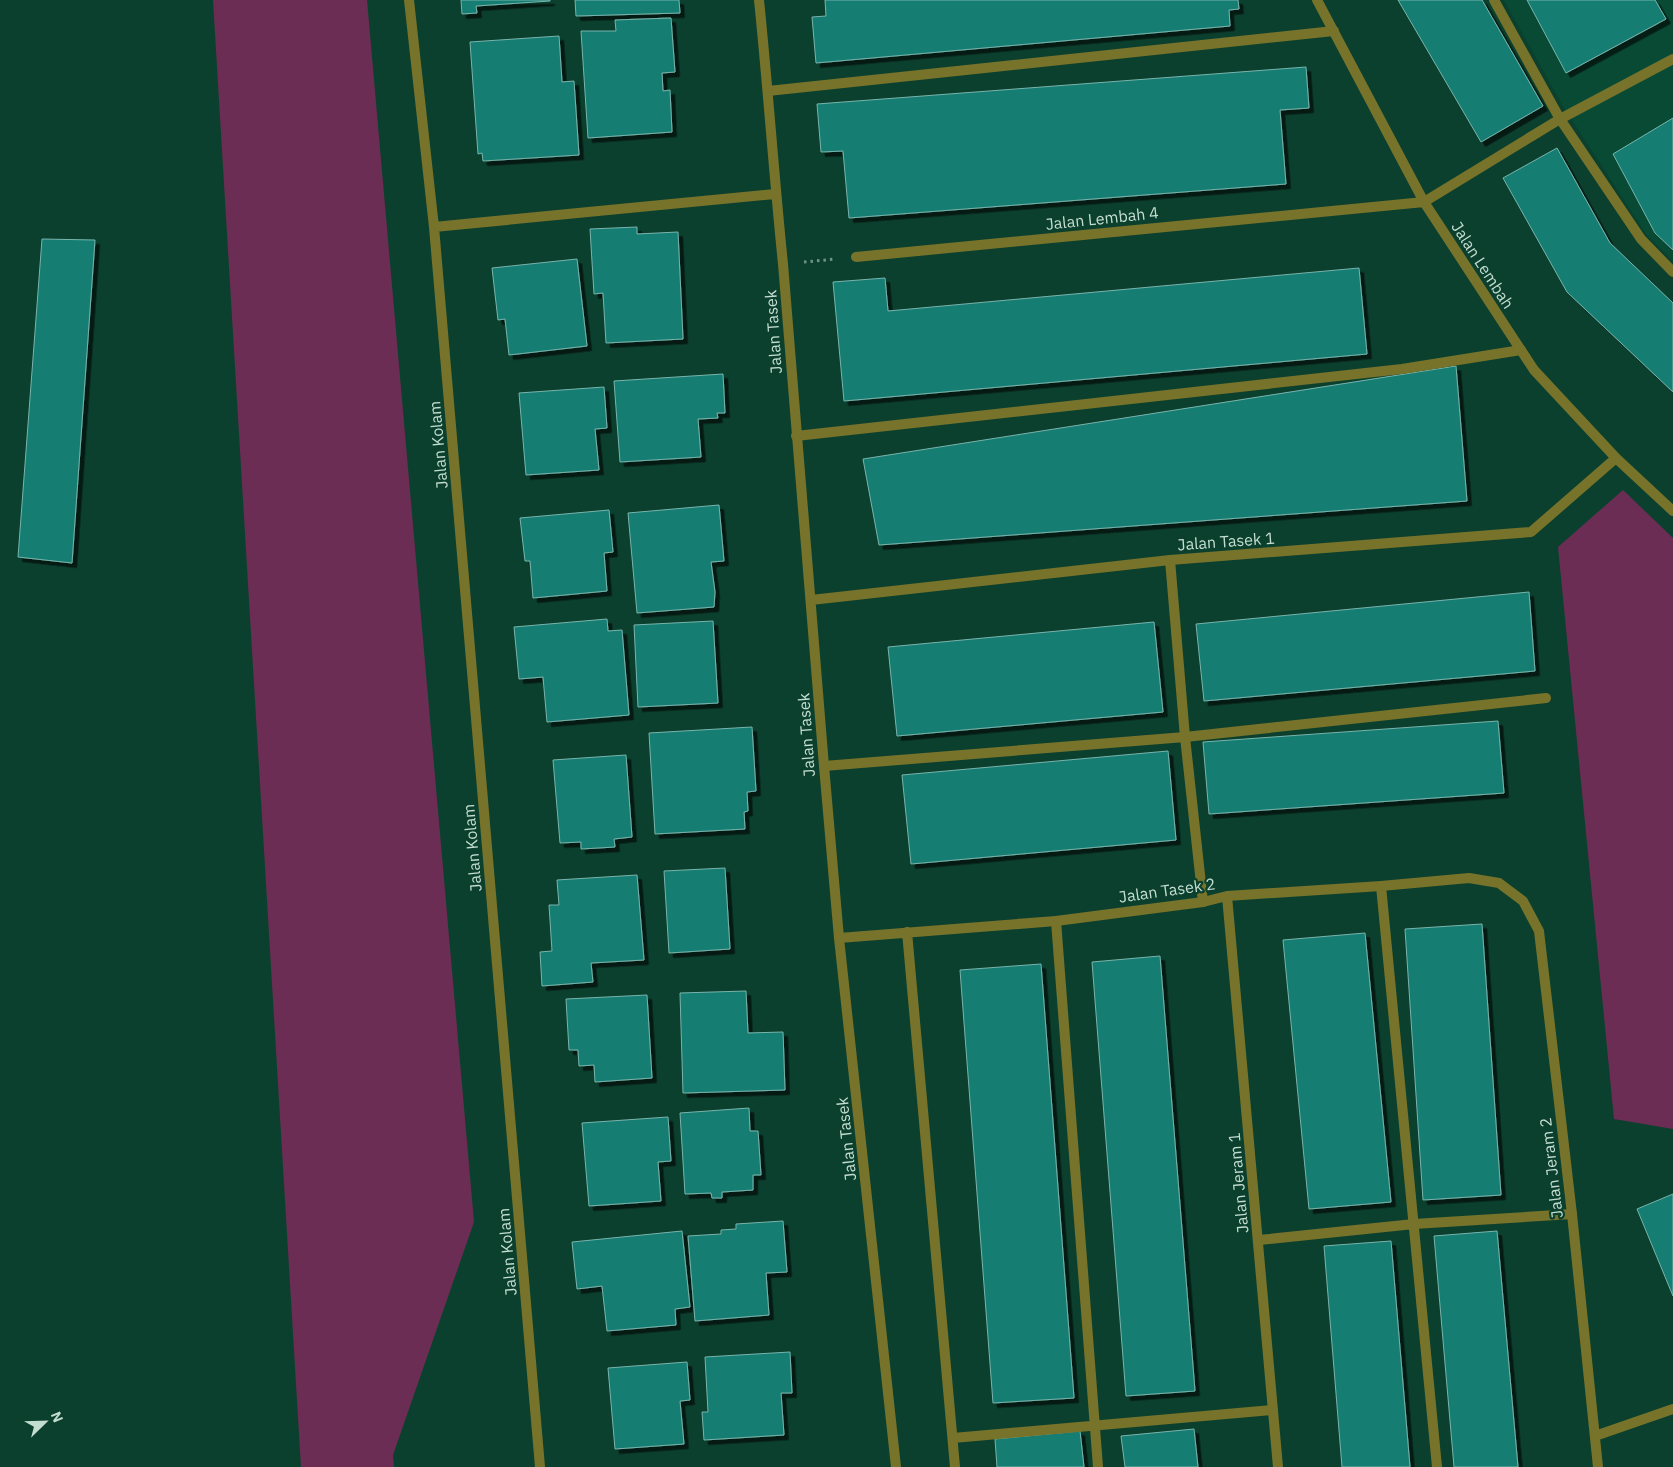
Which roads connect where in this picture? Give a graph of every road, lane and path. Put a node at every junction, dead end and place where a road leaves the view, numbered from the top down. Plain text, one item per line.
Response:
1 (409, 0) edge
2 (759, 0) edge
3 (1317, 0) edge
4 (1494, 0) edge
5 (1334, 31) junction
6 (1673, 59) edge
7 (768, 91) junction
8 (1560, 119) junction
9 (776, 194) junction
10 (1424, 202) junction
11 (434, 227) junction
12 (856, 257) joint
13 (783, 264) junction
14 (1673, 272) edge
15 (1521, 350) junction
16 (796, 436) junction
17 (1616, 458) junction
18 (1673, 511) edge
19 (1170, 560) junction
20 (811, 600) junction
21 (1546, 698) dead end
22 (1185, 737) junction
23 (824, 766) junction
24 (1499, 883) joint
25 (1381, 886) junction
26 (1227, 896) junction
27 (1203, 902) junction
28 (1056, 921) junction
29 (907, 932) junction
30 (839, 938) junction
31 (1572, 1214) junction
32 (1414, 1224) junction
33 (1259, 1240) junction
34 (1673, 1409) edge
35 (1273, 1410) junction
36 (1094, 1426) junction
37 (1595, 1436) junction
38 (953, 1438) junction
39 (540, 1467) edge
40 (896, 1467) edge
41 (955, 1467) edge
42 (1098, 1467) edge
43 (1278, 1467) edge
44 (1437, 1467) edge
45 (1598, 1467) edge

1 - 11 street, Jalan Kolam
2 - 7 street, Jalan Tasek
3 - 5 street, Jalan Lembah
4 - 8 street
5 - 7 street
5 - 10 street, Jalan Lembah
6 - 8 street
7 - 9 street, Jalan Tasek
8 - 10 street
8 - 14 street
9 - 11 street
9 - 13 street, Jalan Tasek
10 - 12 street, Jalan Lembah 4
10 - 15 street, Jalan Lembah
11 - 39 street, Jalan Kolam
12 - 13 path
13 - 16 street, Jalan Tasek
15 - 16 street
15 - 17 street, Jalan Lembah
16 - 20 street, Jalan Tasek
17 - 18 street, Jalan Lembah
17 - 19 street, Jalan Tasek 1
19 - 20 street, Jalan Tasek 1
19 - 22 street
20 - 23 street, Jalan Tasek
21 - 22 street
22 - 23 street
22 - 27 street
23 - 30 street, Jalan Tasek
24 - 25 street, Jalan Tasek 2
24 - 31 street, Jalan Jeram 2
25 - 26 street, Jalan Tasek 2
25 - 32 street
26 - 27 street, Jalan Tasek 2
26 - 33 street, Jalan Jeram 1
27 - 28 street, Jalan Tasek 2
28 - 29 street, Jalan Tasek 2
28 - 36 street
29 - 30 street, Jalan Tasek 2
29 - 38 street
30 - 40 street, Jalan Tasek
31 - 32 street
31 - 37 street, Jalan Jeram 2
32 - 33 street
32 - 44 street
33 - 35 street, Jalan Jeram 1
34 - 37 street
35 - 36 street
35 - 43 street, Jalan Jeram 1
36 - 38 street
36 - 42 street
37 - 45 street, Jalan Jeram 2
38 - 41 street

